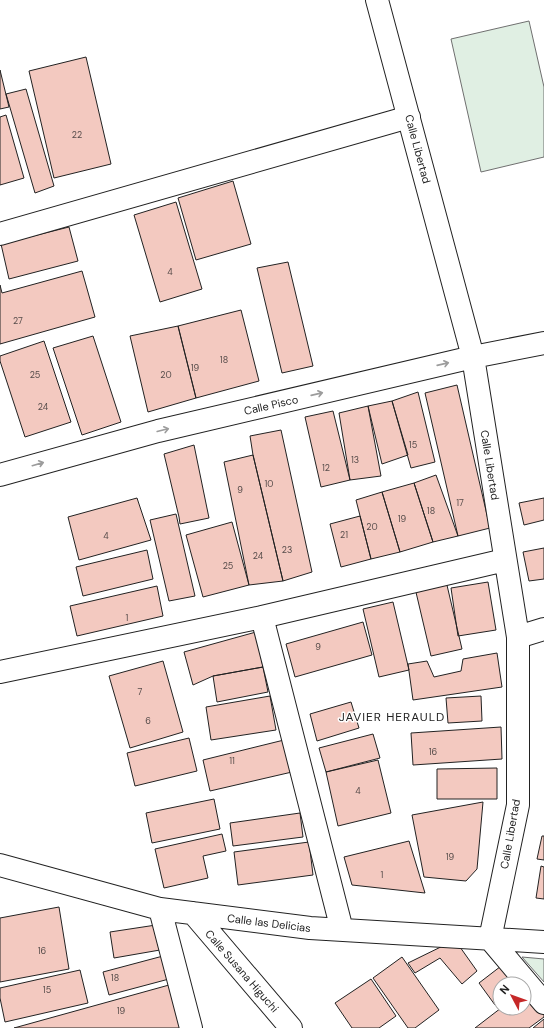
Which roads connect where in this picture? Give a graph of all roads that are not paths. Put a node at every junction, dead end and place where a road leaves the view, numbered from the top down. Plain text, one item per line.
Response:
1 (377, 0) edge
2 (409, 117) junction
3 (0, 234) edge
4 (544, 343) edge
5 (472, 357) junction
6 (0, 475) edge
7 (505, 560) junction
8 (262, 617) junction
9 (544, 629) edge
10 (518, 637) junction
11 (0, 672) edge
12 (0, 865) edge
13 (160, 909) junction
14 (193, 913) junction
15 (342, 930) junction
16 (490, 939) junction
17 (544, 942) edge
18 (544, 1003) edge
19 (191, 1028) edge
20 (291, 1028) edge

1 - 2 street, Calle Libertad
2 - 3 street
2 - 5 street, Calle Libertad
4 - 5 street, Calle Pisco
6 -> 5 street, Calle Pisco
5 - 7 street, Calle Libertad
7 - 8 street
7 - 10 street, Calle Libertad
8 - 11 street
8 - 15 street
9 - 10 street
10 - 16 street, Calle Libertad
12 - 13 street, Calle las Delicias
13 - 14 street, Calle las Delicias
13 - 19 street
14 - 15 street, Calle las Delicias
14 - 20 street, Calle Susana Higuchi
15 - 16 street, Calle las Delicias
16 - 17 street, Calle las Delicias
16 - 18 street

